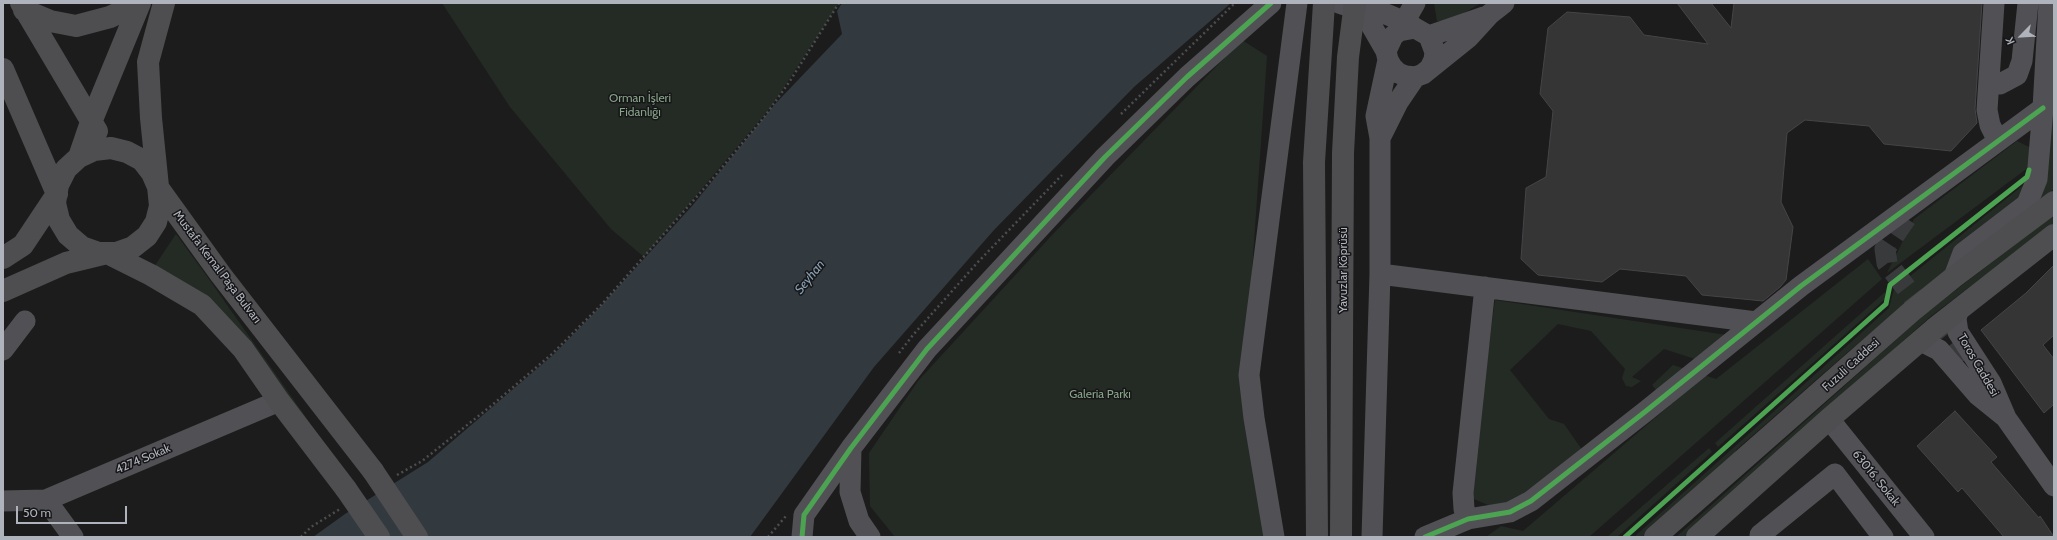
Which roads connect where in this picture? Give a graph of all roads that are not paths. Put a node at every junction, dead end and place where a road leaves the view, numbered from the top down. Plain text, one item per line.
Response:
1 (139, 3) edge
2 (164, 3) edge
3 (1271, 3) edge
4 (1297, 3) edge
5 (1324, 3) edge
6 (1339, 3) edge
7 (1415, 3) edge
8 (1994, 3) edge
9 (2028, 3) edge
10 (2049, 3) edge
11 (22, 6) edge
12 (1359, 7) edge
13 (1497, 9) edge
14 (1412, 29) junction
15 (1387, 55) junction
16 (3, 69) edge
17 (1422, 72) junction
18 (1989, 84) junction
19 (2043, 108) junction
20 (90, 122) junction
21 (1380, 138) junction
22 (1998, 141) junction
23 (111, 148) junction
24 (79, 157) junction
25 (159, 189) junction
26 (1930, 189) junction
27 (56, 194) junction
28 (2054, 202) edge
29 (1906, 218) tunnel mouth
30 (2054, 236) edge
31 (107, 253) junction
32 (3, 258) edge
33 (1380, 274) junction
34 (1954, 277) junction
35 (1485, 287) junction
36 (3, 291) edge
37 (1958, 311) junction
38 (25, 321) dead end
39 (1756, 322) junction
40 (1921, 341) junction
41 (3, 350) edge
42 (1984, 388) tunnel mouth
43 (279, 401) junction
44 (2006, 418) junction
45 (1829, 419) junction
46 (851, 448) junction
47 (2054, 486) edge
48 (46, 500) junction
49 (3, 501) edge
50 (1468, 519) junction
51 (73, 537) edge
52 (379, 537) edge
53 (417, 537) edge
54 (802, 537) edge
55 (870, 537) edge
56 (1274, 537) edge
57 (1316, 537) edge
58 (1341, 537) edge
59 (1372, 537) edge
60 (1425, 537) edge
61 (1655, 537) edge
62 (1697, 537) edge
63 (1762, 537) edge
64 (1883, 537) edge
65 (1924, 537) edge

1 - 11 main road
1 - 20 main road
2 - 25 main road
3 - 46 street
4 - 56 street
5 - 57 main road
6 - 12 street
7 - 14 street
8 - 18 street
9 - 18 street
10 - 19 street
11 - 20 main road
12 - 14 street
12 - 15 street
12 - 58 main road, Yavuzlar Köprüsü, bridge
13 - 14 street
13 - 17 street
14 - 15 street
14 - 17 street
15 - 17 street
15 - 21 street
16 - 27 main road
17 - 21 street
18 - 22 street
19 - 22 street
19 - 34 street
20 - 23 main road
20 - 24 main road
21 - 33 street
22 - 26 street
23 - 24 main road
23 - 25 main road, Mustafa Kemal Paşa Bulvarı
24 - 27 main road
25 - 31 main road
25 - 53 main road, Mustafa Kemal Paşa Bulvarı, bridge
26 - 29 street
26 - 39 street
27 - 31 main road
27 - 32 main road
28 - 34 main road, Fuzuli Caddesi
30 - 37 main road
31 - 36 main road
31 - 43 main road
33 - 35 street
33 - 59 street
34 - 61 main road, Fuzuli Caddesi
35 - 39 street
35 - 50 street
37 - 40 main road
37 - 44 street, Toros Caddesi
38 - 41 street
39 - 50 street
40 - 44 street, Toros Caddesi
40 - 45 main road
42 - 44 street
43 - 48 street, 4274 Sokak
43 - 52 main road, bridge
44 - 47 street, Toros Caddesi
45 - 62 main road
45 - 65 street, 63016. Sokak
46 - 54 street
46 - 55 street
48 - 49 street, 4274 Sokak
48 - 51 street
50 - 60 street
63 - 64 street

